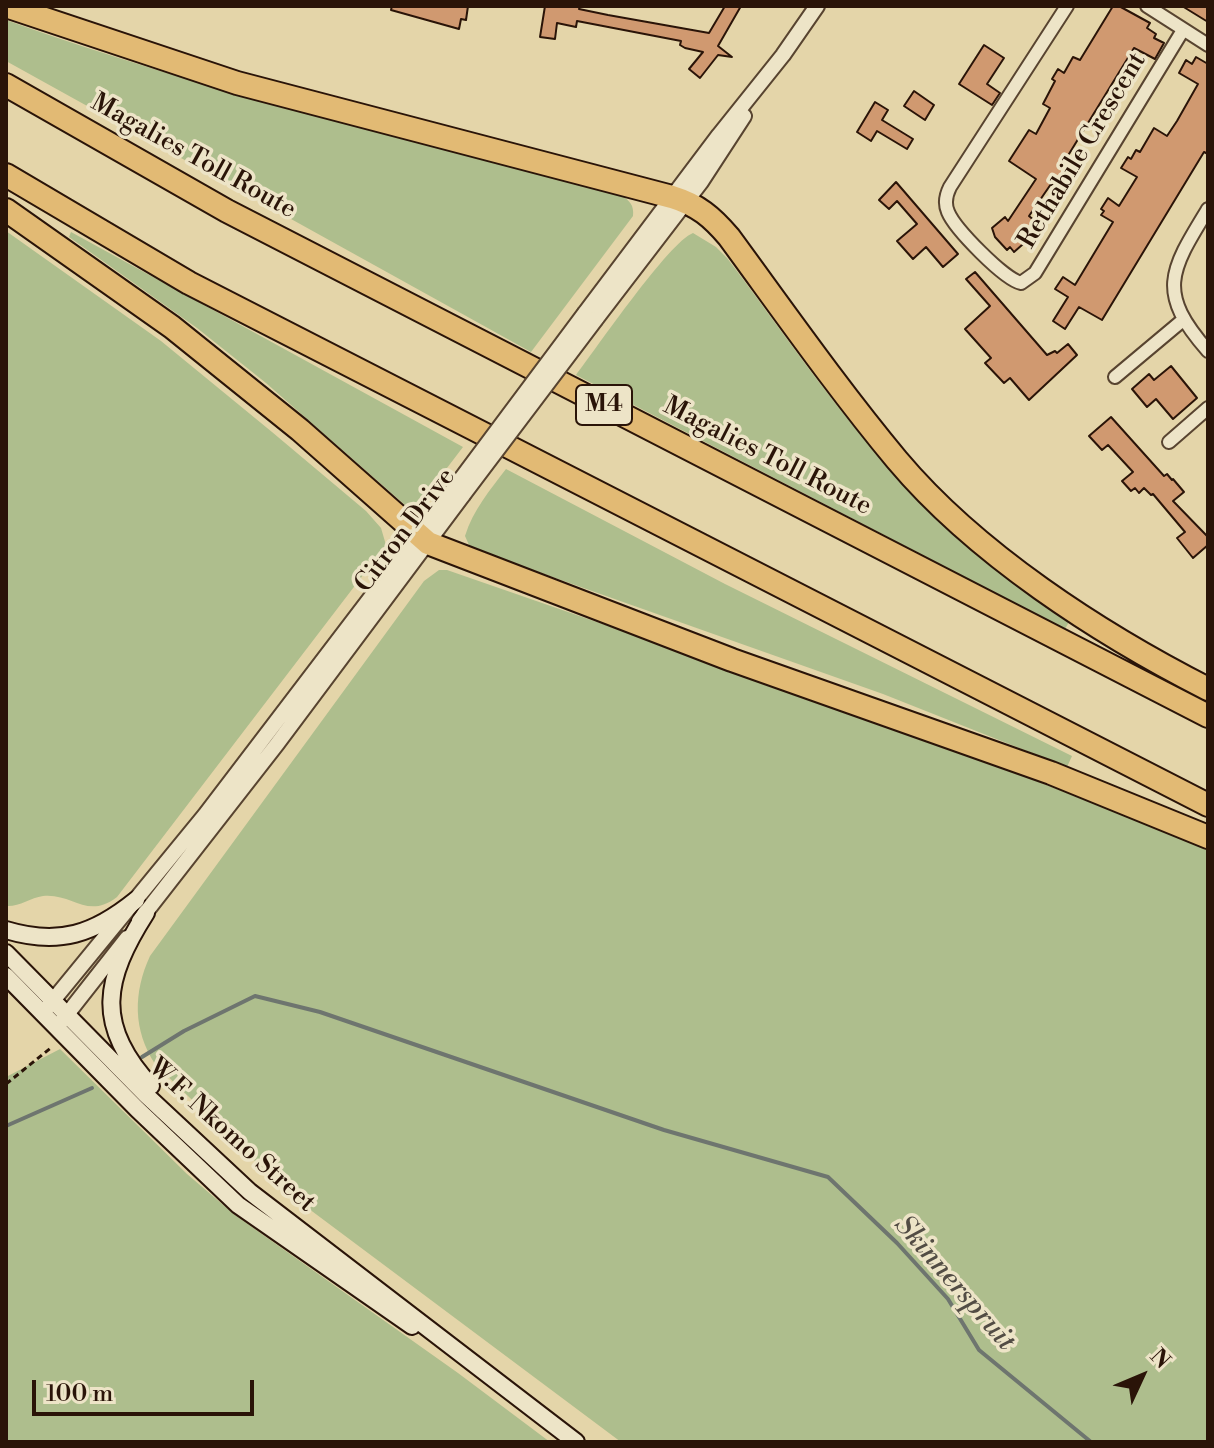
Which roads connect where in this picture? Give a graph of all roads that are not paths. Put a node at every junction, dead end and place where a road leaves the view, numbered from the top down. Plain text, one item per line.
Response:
1 (6, 6) edge
2 (817, 6) edge
3 (1067, 6) edge
4 (1147, 6) edge
5 (1183, 30) junction
6 (1208, 45) edge
7 (6, 85) edge
8 (6, 175) edge
9 (679, 199) junction
10 (1208, 209) edge
11 (6, 210) edge
12 (1183, 320) junction
13 (1208, 351) edge
14 (1115, 377) dead end
15 (1208, 408) edge
16 (1169, 442) dead end
17 (423, 539) junction
18 (1208, 689) edge
19 (1208, 716) edge
20 (1208, 805) edge
21 (1208, 837) edge
22 (141, 907) junction
23 (6, 930) edge
24 (6, 953) edge
25 (6, 976) edge
26 (47, 1007) junction
27 (67, 1015) junction
28 (60, 1032) junction
29 (250, 1192) junction
30 (438, 1339) junction
31 (576, 1442) edge

1 - 9 highway
2 - 9 street, Citron Drive
3 - 5 street, Rethabile Crescent
4 - 5 street
5 - 6 street
7 - 19 highway, Magalies Toll Route / M4
8 - 20 highway
9 - 17 street, Citron Drive, bridge
9 - 18 highway
10 - 12 street
11 - 17 highway
12 - 13 street
12 - 14 street
15 - 16 street
17 - 21 highway
17 - 22 street, Citron Drive
22 - 23 main road
22 - 26 street, Citron Drive
22 - 27 street, Citron Drive
22 - 29 main road
24 - 26 main road, W.F. Nkomo Street
25 - 26 main road, W.F. Nkomo Street
26 - 27 main road, W.F. Nkomo Street
26 - 28 main road, W.F. Nkomo Street
27 - 28 street, Citron Drive
27 - 29 main road, W.F. Nkomo Street
28 - 30 main road, W.F. Nkomo Street
29 - 30 main road, W.F. Nkomo Street
30 - 31 main road, W.F. Nkomo Street

